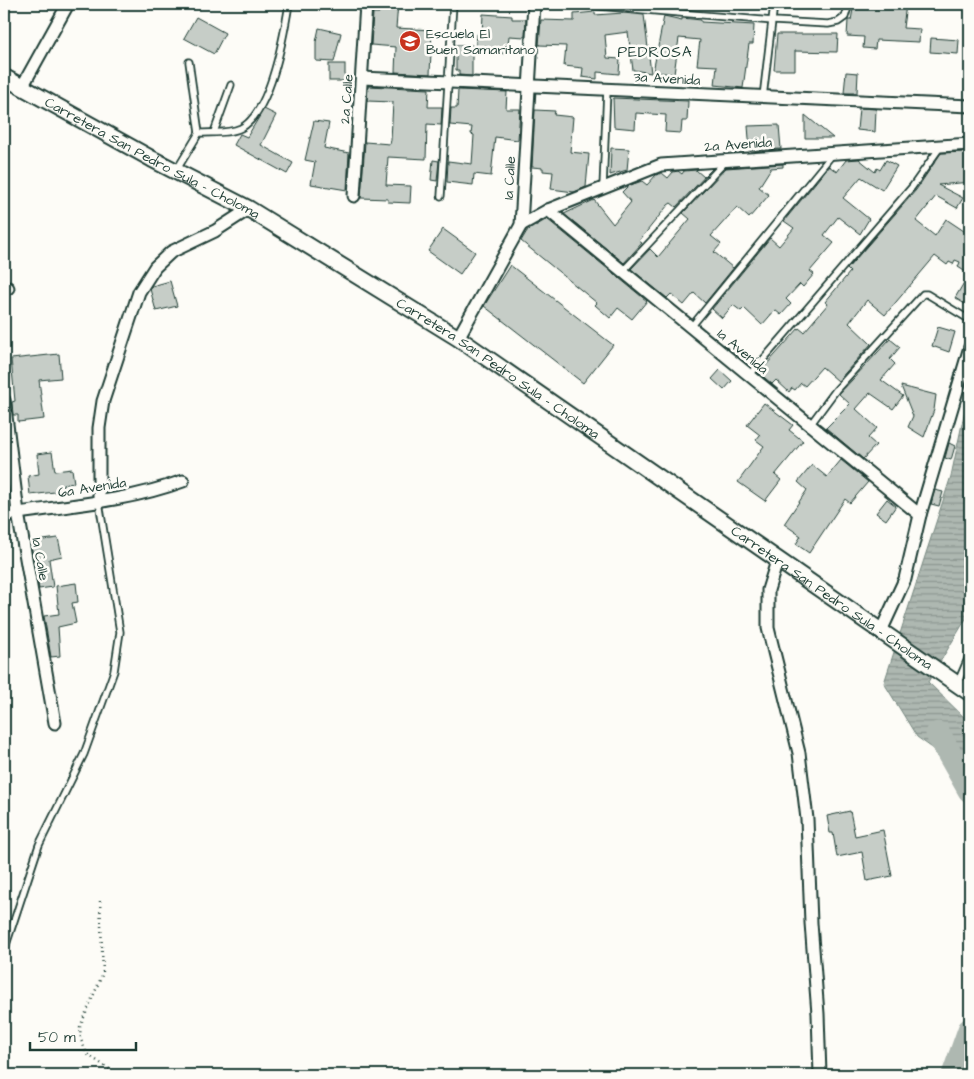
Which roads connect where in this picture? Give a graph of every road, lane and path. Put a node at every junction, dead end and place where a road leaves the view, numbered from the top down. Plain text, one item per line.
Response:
1 (68, 4) edge
2 (289, 4) edge
3 (366, 4) edge
4 (453, 4) edge
5 (534, 4) edge
6 (576, 4) edge
7 (774, 4) edge
8 (849, 4) edge
9 (773, 21) junction
10 (190, 62) dead end
11 (4, 77) edge
12 (362, 78) junction
13 (450, 82) junction
14 (231, 85) dead end
15 (22, 87) junction
16 (529, 87) junction
17 (607, 90) junction
18 (763, 97) junction
19 (970, 106) edge
20 (214, 132) junction
21 (199, 133) junction
22 (970, 144) edge
23 (941, 146) junction
24 (835, 152) junction
25 (729, 159) junction
26 (176, 171) junction
27 (603, 187) junction
28 (354, 196) dead end
29 (441, 196) dead end
30 (249, 209) junction
31 (548, 210) junction
32 (521, 225) junction
33 (622, 272) junction
34 (970, 320) edge
35 (691, 327) junction
36 (458, 338) junction
37 (970, 347) edge
38 (749, 376) junction
39 (4, 400) edge
40 (809, 426) junction
41 (183, 481) dead end
42 (99, 502) junction
43 (18, 513) junction
44 (4, 515) edge
45 (920, 515) junction
46 (777, 561) junction
47 (885, 633) junction
48 (970, 654) edge
49 (955, 682) junction
50 (970, 693) edge
51 (55, 723) dead end
52 (100, 901) dead end
53 (4, 951) edge
54 (118, 1075) edge
55 (820, 1075) edge

1 - 15 street
2 - 20 lane
3 - 12 street, 2a Calle
4 - 13 lane
5 - 16 street, 1a Calle
6 - 9 lane
7 - 9 lane
8 - 9 lane
9 - 18 lane
10 - 21 lane
11 - 15 main road, Carretera San Pedro Sula - Choloma
12 - 13 street, 3a Avenida
12 - 28 street, 2a Calle
13 - 16 street, 3a Avenida
13 - 29 lane
14 - 20 lane
15 - 26 main road, Carretera San Pedro Sula - Choloma
16 - 17 street, 3a Avenida
16 - 32 street, 1a Calle
17 - 18 street, 3a Avenida
17 - 27 lane
18 - 19 street, 3a Avenida
20 - 21 lane
21 - 26 lane
22 - 23 street, 2a Avenida
23 - 24 street, 2a Avenida
23 - 38 lane
24 - 25 street, 2a Avenida
24 - 35 lane
25 - 27 street, 2a Avenida
25 - 33 lane
26 - 30 main road, Carretera San Pedro Sula - Choloma
27 - 31 street, 2a Avenida
30 - 36 main road, Carretera San Pedro Sula - Choloma
30 - 42 street
31 - 32 street, 2a Avenida
31 - 33 street, 1a Avenida
32 - 36 street, 1a Calle
33 - 35 street, 1a Avenida
34 - 40 lane
35 - 38 street, 1a Avenida
36 - 46 main road, Carretera San Pedro Sula - Choloma
37 - 45 street
38 - 40 street, 1a Avenida
39 - 43 street, 1a Calle
40 - 45 street, 1a Avenida
41 - 42 street, 6a Avenida
42 - 43 street, 6a Avenida
42 - 53 lane
43 - 44 street, 6a Avenida
43 - 51 street, 1a Calle
45 - 47 street
46 - 47 main road, Carretera San Pedro Sula - Choloma
46 - 55 street
47 - 49 main road, Carretera San Pedro Sula - Choloma
48 - 49 lane
49 - 50 main road, Carretera San Pedro Sula - Choloma
52 - 54 path

